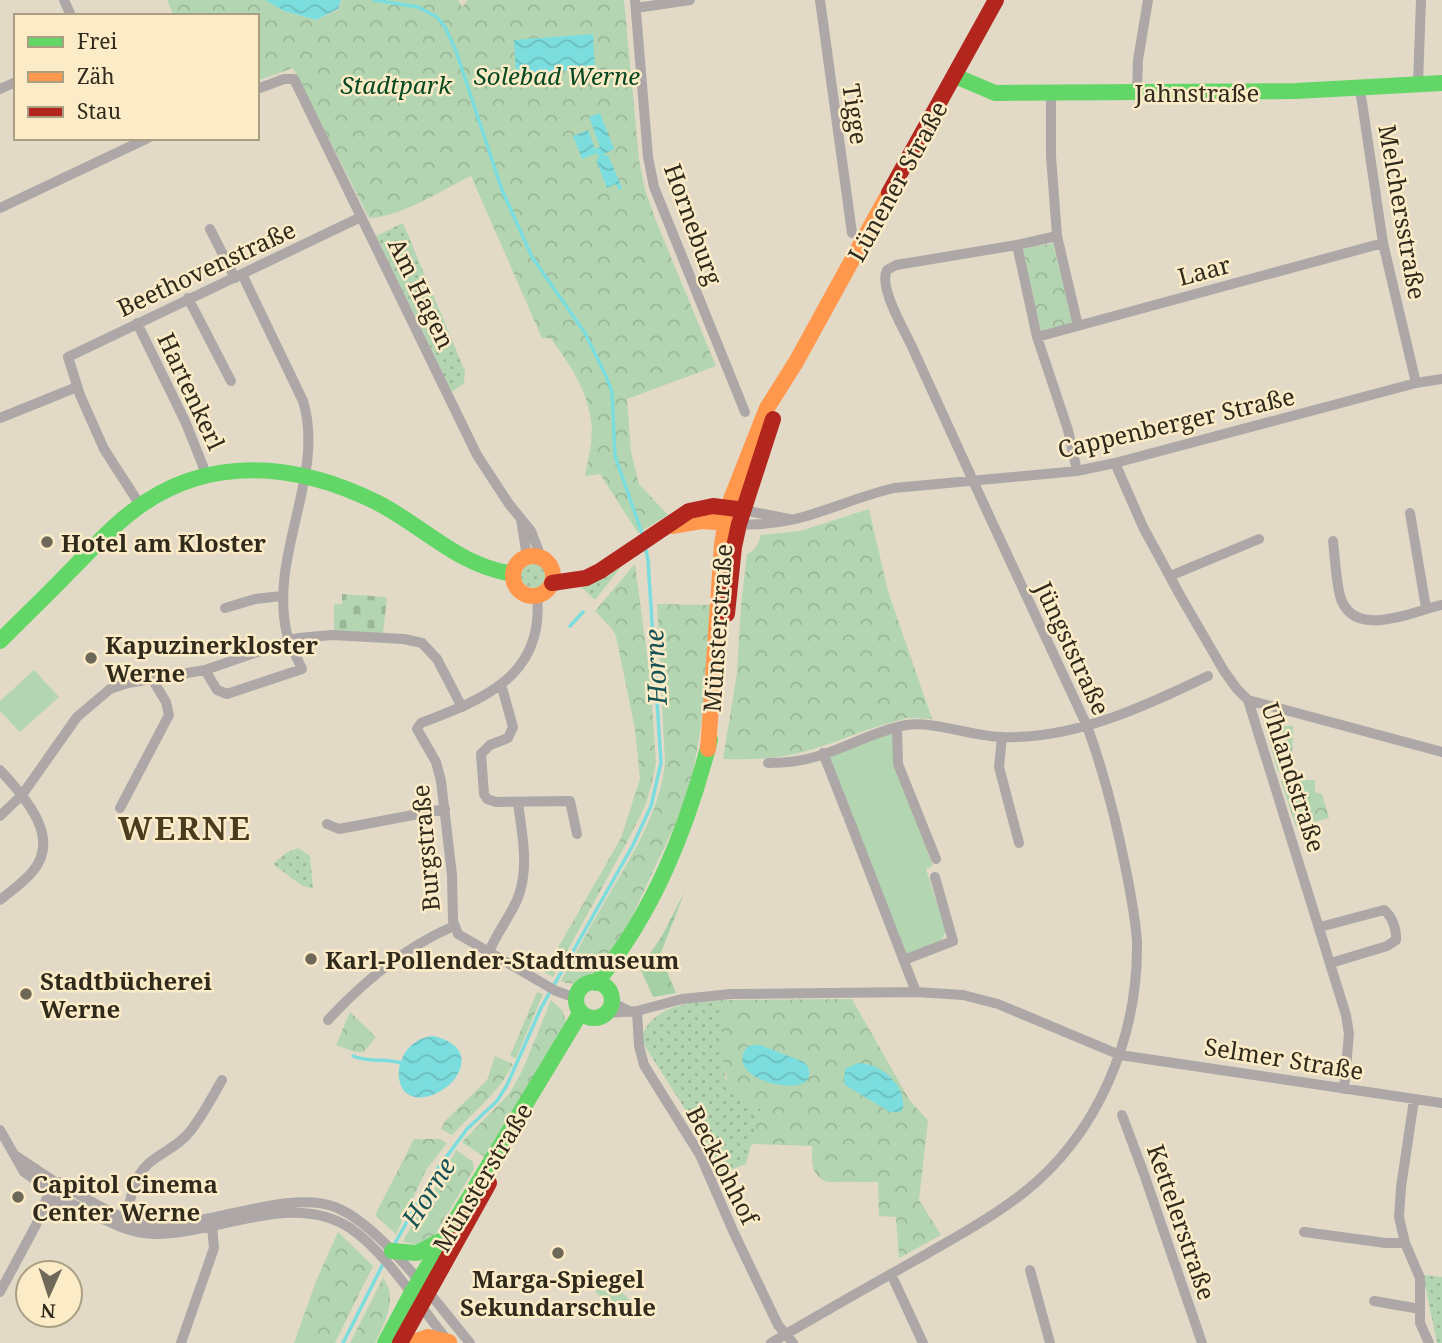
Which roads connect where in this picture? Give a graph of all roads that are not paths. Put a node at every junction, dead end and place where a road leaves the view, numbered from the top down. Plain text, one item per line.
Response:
1 (690, 0) edge
2 (820, 0) edge
3 (996, 0) edge
4 (1148, 0) edge
5 (1421, 0) edge
6 (635, 4) edge
7 (955, 76) junction
8 (1442, 83) edge
9 (1418, 85) junction
10 (259, 88) edge
11 (1360, 89) junction
12 (1137, 92) junction
13 (1051, 94) junction
14 (126, 143) edge
15 (0, 208) edge
16 (361, 217) junction
17 (210, 229) dead end
18 (852, 233) dead end
19 (1057, 236) junction
20 (1383, 243) junction
21 (1017, 244) junction
22 (238, 276) junction
23 (188, 298) junction
24 (137, 323) junction
25 (1078, 326) junction
26 (1037, 337) junction
27 (1442, 379) edge
28 (231, 381) dead end
29 (1416, 383) junction
30 (78, 387) junction
31 (744, 412) dead end
32 (0, 418) edge
33 (1115, 463) junction
34 (1077, 471) junction
35 (304, 473) junction
36 (205, 477) junction
37 (973, 480) junction
38 (140, 505) junction
39 (1410, 513) dead end
40 (734, 516) junction
41 (1259, 539) dead end
42 (1333, 541) dead end
43 (543, 566) junction
44 (513, 574) junction
45 (1170, 576) junction
46 (282, 596) junction
47 (537, 596) junction
48 (1442, 604) edge
49 (225, 608) dead end
50 (1426, 608) junction
51 (0, 641) edge
52 (289, 641) junction
53 (205, 670) junction
54 (1208, 676) dead end
55 (152, 679) junction
56 (501, 684) junction
57 (1248, 700) junction
58 (462, 707) junction
59 (1087, 726) junction
60 (897, 728) junction
61 (1002, 737) junction
62 (1442, 752) edge
63 (823, 753) junction
64 (768, 763) dead end
65 (0, 770) edge
66 (22, 795) junction
67 (517, 803) junction
68 (120, 808) dead end
69 (445, 809) junction
70 (0, 816) edge
71 (327, 824) dead end
72 (577, 834) dead end
73 (1019, 844) dead end
74 (936, 859) dead end
75 (935, 877) dead end
76 (0, 900) edge
77 (454, 926) junction
78 (1320, 927) junction
79 (489, 952) junction
80 (904, 960) junction
81 (1331, 963) junction
82 (916, 992) junction
83 (605, 996) junction
84 (582, 1009) junction
85 (634, 1012) junction
86 (328, 1020) dead end
87 (1120, 1055) junction
88 (222, 1080) dead end
89 (1345, 1089) junction
90 (1414, 1100) junction
91 (1442, 1103) edge
92 (1122, 1115) dead end
93 (0, 1130) edge
94 (54, 1193) junction
95 (127, 1224) junction
96 (212, 1226) junction
97 (1304, 1232) dead end
98 (446, 1236) junction
99 (1405, 1243) junction
100 (393, 1253) junction
101 (1030, 1270) dead end
102 (891, 1274) junction
103 (0, 1292) edge
104 (420, 1294) junction
105 (1374, 1301) dead end
106 (1420, 1309) junction
107 (789, 1339) edge
108 (449, 1342) edge
109 (181, 1343) edge
110 (385, 1343) edge
111 (400, 1343) edge
112 (410, 1343) edge
113 (470, 1343) edge
114 (771, 1343) edge
115 (923, 1343) edge
116 (1050, 1343) edge
117 (1202, 1343) edge
118 (1429, 1343) edge

1 - 6 street
2 - 18 street, Tigge
3 - 7 main road, Lünener Straße
4 - 12 street
5 - 9 street
6 - 31 street, Horneburg
7 - 13 main road, Jahnstraße
7 - 40 main road, Lünener Straße
8 - 9 main road, Jahnstraße
9 - 11 main road, Jahnstraße
10 - 16 street, Am Hagen
11 - 12 main road, Jahnstraße
11 - 20 street, Melchersstraße
12 - 13 main road, Jahnstraße
13 - 19 street
14 - 15 street
16 - 22 street, Beethovenstraße
16 - 43 street, Am Hagen
17 - 22 street
19 - 21 street
19 - 25 street
20 - 25 street, Laar
20 - 29 street, Melchersstraße
21 - 26 street
21 - 37 street, Jüngststraße
22 - 23 street, Beethovenstraße
22 - 35 street
23 - 24 street, Beethovenstraße
23 - 28 street
24 - 30 street, Beethovenstraße
24 - 36 street, Hartenkerl
25 - 26 street, Laar
26 - 34 street
27 - 29 street, Cappenberger Straße
29 - 33 street, Cappenberger Straße
30 - 32 street
30 - 38 street
33 - 34 street, Cappenberger Straße
33 - 45 street, Uhlandstraße
34 - 37 street, Cappenberger Straße
35 - 36 main road
35 - 44 main road
35 - 46 street
36 - 38 main road
37 - 40 street, Cappenberger Straße
37 - 59 street, Jüngststraße
38 - 51 main road
39 - 50 street
40 - 43 main road
40 - 83 main road, Münsterstraße
41 - 45 street
42 - 50 street
43 - 44 main road
43 - 47 main road
44 - 47 main road
45 - 57 street, Uhlandstraße
46 - 49 street
46 - 52 street
47 - 56 street
48 - 50 street
52 - 53 street
52 - 53 street
52 - 58 street
53 - 55 street
54 - 59 street
55 - 66 street
55 - 68 street
56 - 58 street
56 - 67 street
57 - 62 street
57 - 78 street, Uhlandstraße
58 - 69 street, Burgstraße
59 - 61 street
59 - 87 street, Jüngststraße
60 - 61 street
60 - 63 street
60 - 74 street
61 - 73 street
63 - 64 street
63 - 80 street
65 - 66 street
66 - 70 street
66 - 76 street
67 - 72 street
67 - 79 street
69 - 71 street
69 - 77 street, Burgstraße
75 - 80 street
77 - 79 street, Burgstraße
77 - 86 street
78 - 81 street, Uhlandstraße
78 - 81 street
79 - 84 street, Burgstraße
80 - 82 street
81 - 89 street, Uhlandstraße
82 - 85 street
82 - 87 street
83 - 84 main road
83 - 84 main road, Münsterstraße
83 - 85 street
84 - 98 main road, Münsterstraße
84 - 104 main road, Münsterstraße
85 - 107 street, Becklohhof
87 - 89 street, Selmer Straße
87 - 102 street, Jüngststraße
88 - 95 street
89 - 90 street, Selmer Straße
90 - 91 street, Selmer Straße
90 - 99 street
92 - 117 street, Kettelerstraße
93 - 94 street
94 - 95 street
94 - 95 street
94 - 103 street
95 - 96 street
95 - 100 street
96 - 100 street
96 - 109 street
97 - 99 street
98 - 100 main road
98 - 104 main road, Münsterstraße
99 - 106 street
100 - 104 street
100 - 104 street
101 - 116 street
102 - 107 street, Jüngststraße
102 - 115 street
104 - 108 street
104 - 110 main road, Münsterstraße
104 - 111 main road, Münsterstraße
104 - 113 street
105 - 106 street
106 - 118 street
107 - 114 street, Jüngststraße
108 - 112 main road

